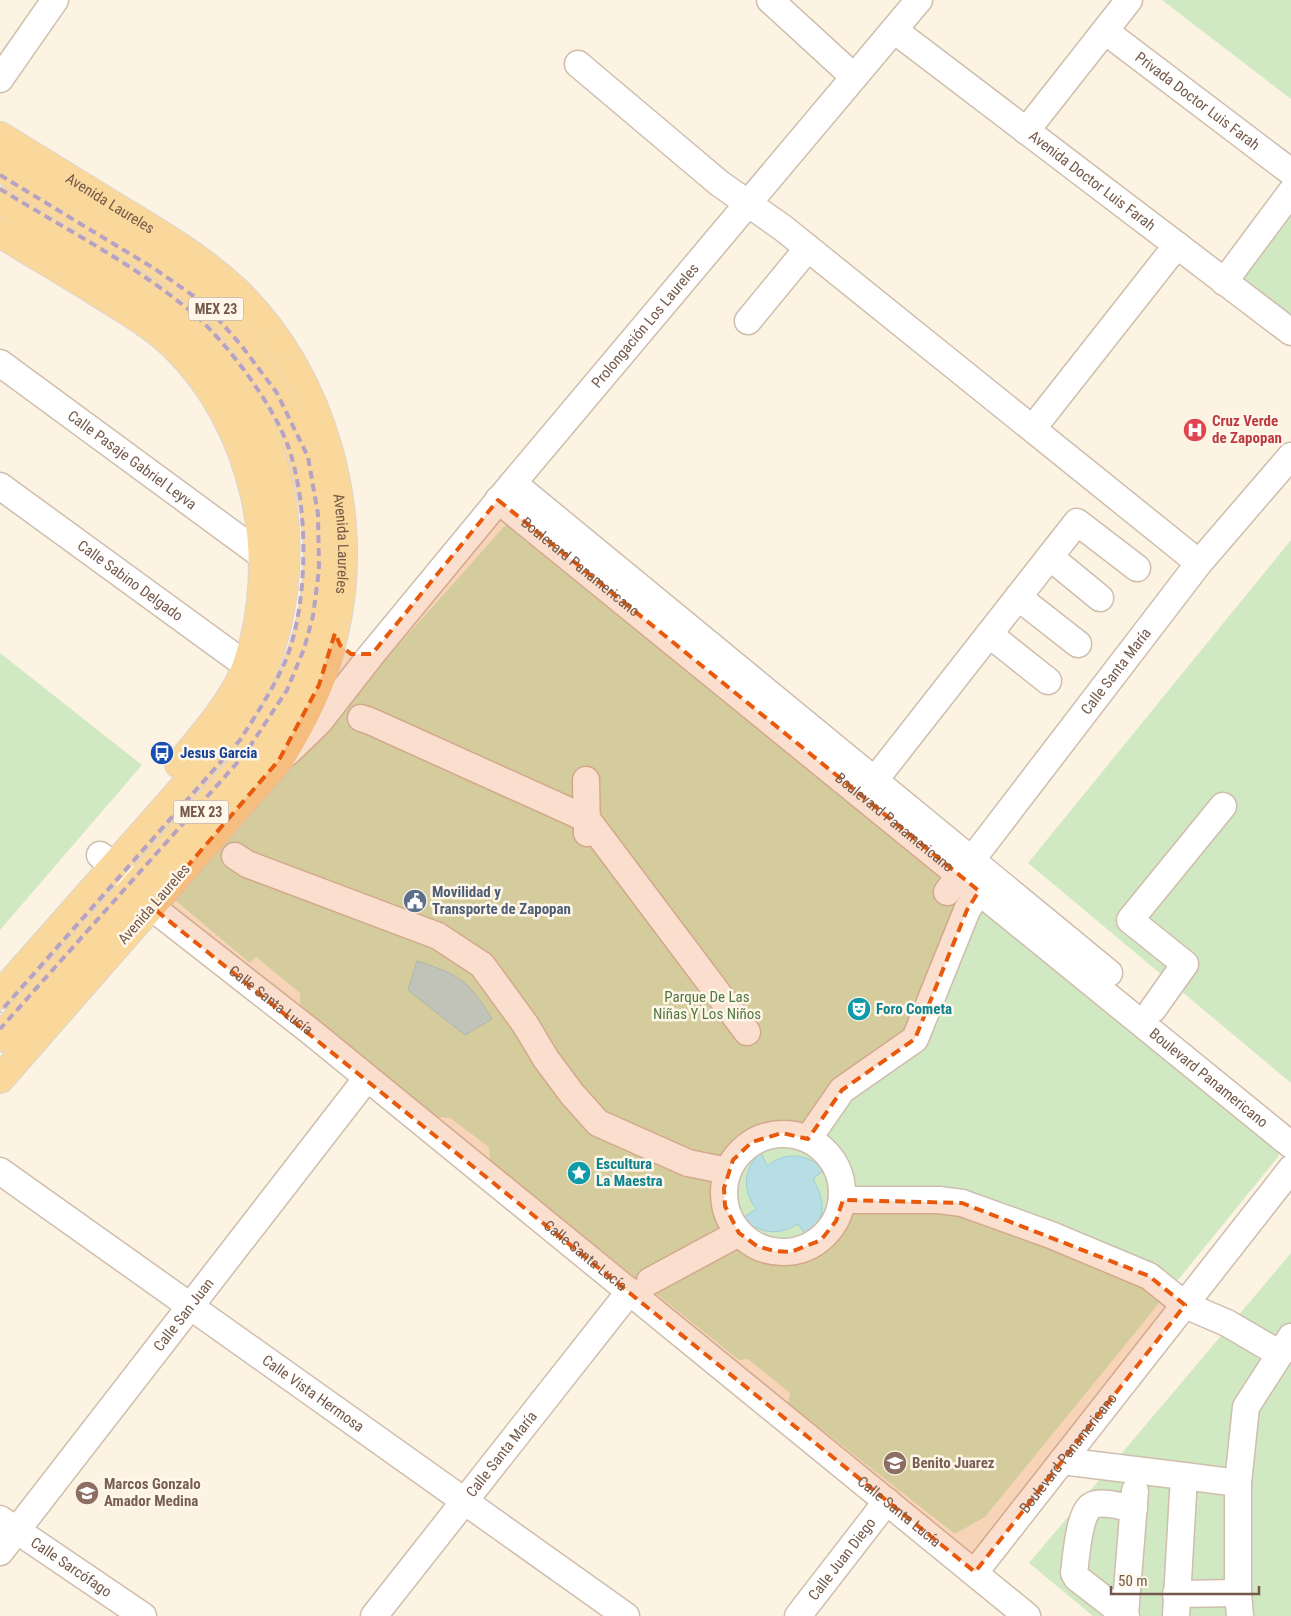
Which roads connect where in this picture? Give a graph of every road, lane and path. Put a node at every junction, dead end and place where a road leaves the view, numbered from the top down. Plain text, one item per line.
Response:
1 (55, 0) edge
2 (770, 0) edge
3 (919, 0) edge
4 (1129, 0) edge
5 (894, 30) junction
6 (1105, 31) junction
7 (578, 64) dead end
8 (854, 77) junction
9 (0, 79) edge
10 (1026, 131) junction
11 (0, 136) edge
12 (0, 166) edge
13 (1291, 172) edge
14 (1291, 192) edge
15 (0, 201) edge
16 (748, 203) junction
17 (0, 233) edge
18 (1177, 245) junction
19 (808, 248) junction
20 (1224, 282) junction
21 (748, 321) dead end
22 (1291, 332) edge
23 (0, 363) edge
24 (1033, 428) junction
25 (1291, 456) edge
26 (0, 486) edge
27 (506, 491) junction
28 (1050, 556) junction
29 (264, 557) junction
30 (1199, 563) junction
31 (1137, 568) dead end
32 (1018, 597) junction
33 (1100, 598) dead end
34 (335, 633) junction
35 (989, 634) junction
36 (1078, 644) dead end
37 (372, 654) junction
38 (254, 671) junction
39 (1048, 681) dead end
40 (361, 718) dead end
41 (279, 760) junction
42 (586, 780) dead end
43 (874, 780) junction
44 (1223, 806) dead end
45 (587, 826) junction
46 (235, 856) dead end
47 (107, 864) junction
48 (959, 876) junction
49 (979, 891) junction
50 (141, 894) junction
51 (54, 933) junction
52 (27, 938) junction
53 (0, 968) edge
54 (0, 995) edge
55 (1153, 1009) junction
56 (747, 1032) dead end
57 (0, 1038) edge
58 (367, 1078) junction
59 (0, 1079) edge
60 (1291, 1128) edge
61 (808, 1139) junction
62 (1291, 1145) edge
63 (1291, 1169) edge
64 (0, 1171) edge
65 (728, 1171) junction
66 (843, 1200) junction
67 (739, 1233) junction
68 (640, 1286) junction
69 (1186, 1305) junction
70 (190, 1306) junction
71 (1286, 1345) edge
72 (1062, 1461) junction
73 (1136, 1470) junction
74 (1184, 1476) junction
75 (1238, 1483) junction
76 (464, 1501) junction
77 (887, 1501) junction
78 (1134, 1508) junction
79 (8, 1524) edge
80 (0, 1552) edge
81 (975, 1572) junction
82 (1239, 1604) edge
83 (1176, 1605) edge
84 (143, 1616) edge
85 (374, 1616) edge
86 (626, 1616) edge
87 (798, 1616) edge
88 (1027, 1616) edge
89 (1125, 1616) edge

1 - 9 street
2 - 8 street
3 - 5 street, Prolongación Los Laureles
4 - 6 street
5 - 8 street, Prolongación Los Laureles
5 - 10 street, Avenida Doctor Luis Farah
6 - 10 street
6 - 13 street, Privada Doctor Luis Farah
7 - 16 street
8 - 16 street, Prolongación Los Laureles
10 - 18 street, Avenida Doctor Luis Farah
11 - 34 main road, Avenida Laureles
12 - 50 main road, Avenida Laureles / MEX 23
14 - 20 street
15 - 38 main road, MEX 23
16 - 19 street
16 - 27 street, Prolongación Los Laureles
17 - 29 main road
18 - 20 street, Avenida Doctor Luis Farah
18 - 24 street
19 - 21 street
19 - 24 street
20 - 22 street, Avenida Doctor Luis Farah
23 - 29 street, Calle Pasaje Gabriel Leyva
24 - 30 street
25 - 30 street, Calle Santa María
26 - 38 street, Calle Sabino Delgado
27 - 37 street, Prolongación Los Laureles
27 - 43 street, Boulevard Panamericano
27 - 48 street, Boulevard Panamericano
28 - 31 street
28 - 32 street
28 - 33 street
29 - 38 main road
30 - 48 street, Calle Santa María
32 - 35 street
32 - 36 street
34 - 37 street
34 - 41 main road, Avenida Laureles
35 - 39 street
35 - 43 street
37 - 41 street, Prolongación Los Laureles
38 - 47 main road, MEX 23
40 - 45 street
41 - 50 main road, Avenida Laureles
42 - 45 street
43 - 48 street, Boulevard Panamericano
44 - 55 street
45 - 56 street
46 - 65 street
47 - 50 street, Calle Santa Lucía
47 - 51 main road, MEX 23
47 - 52 main road
48 - 49 street, Boulevard Panamericano
48 - 55 street, Boulevard Panamericano
49 - 61 street
49 - 62 street, Boulevard Panamericano
50 - 57 main road, Avenida Laureles / MEX 23
50 - 58 street, Calle Santa Lucía
50 - 59 main road, Avenida Laureles
51 - 52 main road
51 - 54 main road, MEX 23
52 - 53 main road
55 - 60 street, Boulevard Panamericano
58 - 68 street, Calle Santa Lucía
58 - 70 street, Calle San Juan
61 - 65 street
61 - 66 street
63 - 69 street, Boulevard Panamericano
64 - 70 street, Calle Vista Hermosa
65 - 67 street
66 - 67 street
66 - 69 street
67 - 68 street
68 - 76 street, Calle Santa María
68 - 77 street, Calle Santa Lucía
69 - 71 street
69 - 72 street, Boulevard Panamericano
70 - 76 street, Calle Vista Hermosa
70 - 79 street, Calle San Juan
71 - 75 street
72 - 73 street
72 - 81 street, Boulevard Panamericano
73 - 74 street
73 - 78 street
74 - 75 street
74 - 83 street
75 - 82 street
76 - 85 street, Calle Santa María
76 - 86 street, Calle Vista Hermosa
77 - 81 street, Calle Santa Lucía
77 - 87 street, Calle Juan Diego
78 - 89 street
78 - 89 street
79 - 80 street, Calle San Juan
79 - 84 street, Calle Sarcófago
81 - 88 street, Calle Santa Lucía
82 - 83 street

